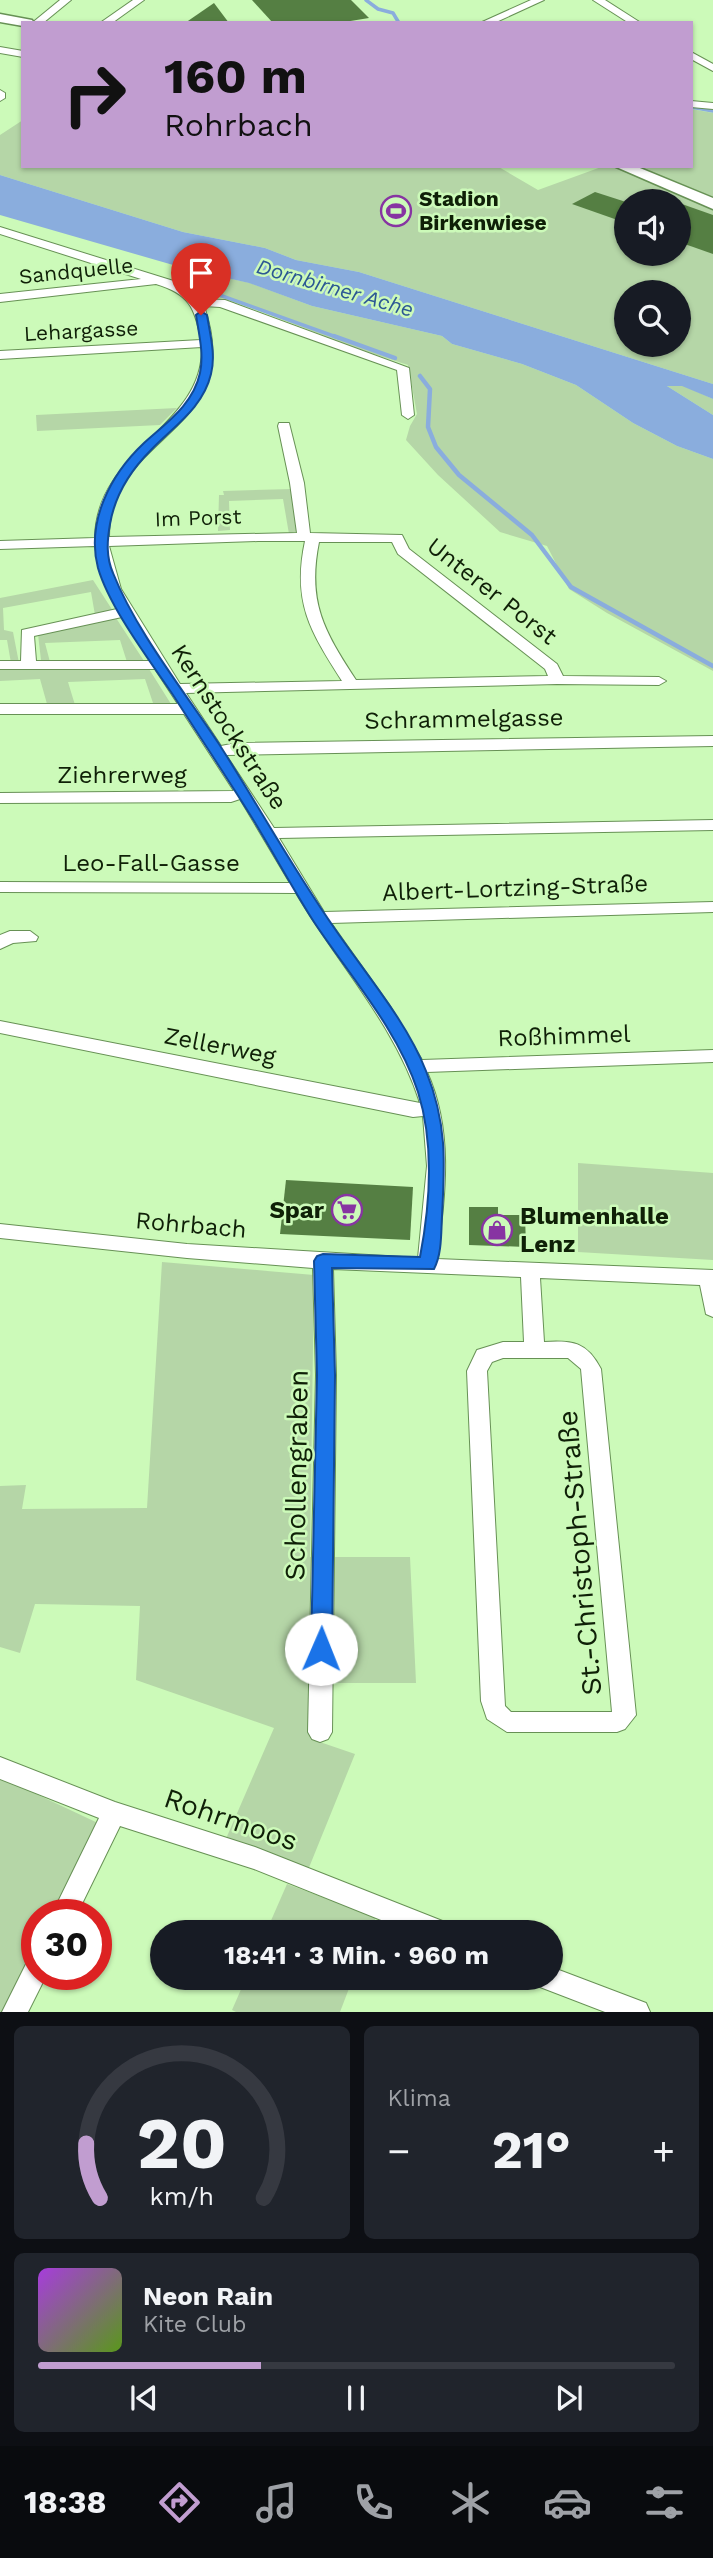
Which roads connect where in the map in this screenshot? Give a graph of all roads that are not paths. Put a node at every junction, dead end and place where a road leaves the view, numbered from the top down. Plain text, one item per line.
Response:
1 (66, 0) edge
2 (139, 0) edge
3 (539, 0) edge
4 (598, 0) edge
5 (0, 18) edge
6 (40, 21) edge
7 (108, 21) edge
8 (490, 21) edge
9 (633, 21) edge
10 (21, 22) edge
11 (0, 50) edge
12 (21, 54) edge
13 (693, 56) edge
14 (713, 68) edge
15 (693, 104) edge
16 (713, 106) edge
17 (626, 168) edge
18 (713, 204) edge
19 (0, 230) edge
20 (156, 279) junction
21 (0, 298) edge
22 (197, 302) junction
23 (207, 343) junction
24 (0, 355) edge
25 (408, 415) dead end
26 (284, 426) dead end
27 (309, 537) junction
28 (397, 538) joint
29 (100, 542) junction
30 (0, 545) edge
31 (126, 612) junction
32 (160, 664) junction
33 (0, 665) edge
34 (29, 665) junction
35 (558, 680) junction
36 (659, 681) dead end
37 (352, 685) junction
38 (175, 689) junction
39 (0, 709) edge
40 (188, 709) junction
41 (713, 740) edge
42 (215, 752) junction
43 (243, 793) junction
44 (0, 798) edge
45 (713, 825) edge
46 (269, 834) junction
47 (0, 887) edge
48 (301, 888) junction
49 (713, 907) edge
50 (319, 918) junction
51 (30, 937) dead end
52 (0, 943) edge
53 (0, 1027) edge
54 (713, 1056) edge
55 (417, 1068) junction
56 (431, 1109) junction
57 (0, 1231) edge
58 (323, 1261) junction
59 (428, 1264) junction
60 (530, 1269) junction
61 (711, 1278) edge
62 (713, 1309) edge
63 (534, 1350) junction
64 (320, 1732) dead end
65 (0, 1768) edge
66 (114, 1813) junction
67 (71, 1899) edge
68 (411, 1920) edge
69 (563, 1983) edge
70 (26, 1990) edge
71 (15, 2012) edge
72 (637, 2012) edge

1 - 6 street
2 - 7 street
3 - 8 street
4 - 9 street
5 - 10 main road
11 - 12 street
13 - 14 street
15 - 16 street
17 - 18 main road
19 - 20 street
20 - 21 street, Sandquelle
20 - 22 street
22 - 23 street, Kernstockstraße
22 - 25 street
23 - 24 street, Lehargasse
23 - 29 street, Kernstockstraße
26 - 27 street
27 - 28 street, Im Porst
27 - 29 street, Im Porst
27 - 37 street
28 - 35 street, Unterer Porst
29 - 30 street, Im Porst
29 - 31 street, Kernstockstraße
31 - 32 street, Kernstockstraße
31 - 34 street
32 - 34 street
32 - 38 street, Kernstockstraße
33 - 34 street
35 - 36 street, Unterer Porst
35 - 37 street, Unterer Porst
37 - 38 street, Unterer Porst
38 - 40 street, Kernstockstraße
39 - 40 street
40 - 42 street, Kernstockstraße
41 - 42 street, Schrammelgasse
42 - 43 street, Kernstockstraße
43 - 44 street, Ziehrerweg
43 - 46 street, Kernstockstraße
45 - 46 street
46 - 48 street, Kernstockstraße
47 - 48 street, Leo-Fall-Gasse
48 - 50 street, Kernstockstraße
49 - 50 street, Albert-Lortzing-Straße
50 - 55 street, Kernstockstraße
51 - 52 street
53 - 56 street, Zellerweg
54 - 55 street, Roßhimmel
55 - 56 street, Kernstockstraße
56 - 59 street, Kernstockstraße
57 - 58 street, Rohrbach
58 - 59 street, Rohrbach
58 - 64 street, Schollengraben
59 - 60 street, Rohrbach
60 - 61 street, Rohrbach
60 - 63 street
61 - 62 street
63 - 63 street, St.-Christoph-Straße
65 - 66 street, Rohrmoos
66 - 67 street
66 - 68 street, Rohrmoos
69 - 72 street
70 - 71 street

